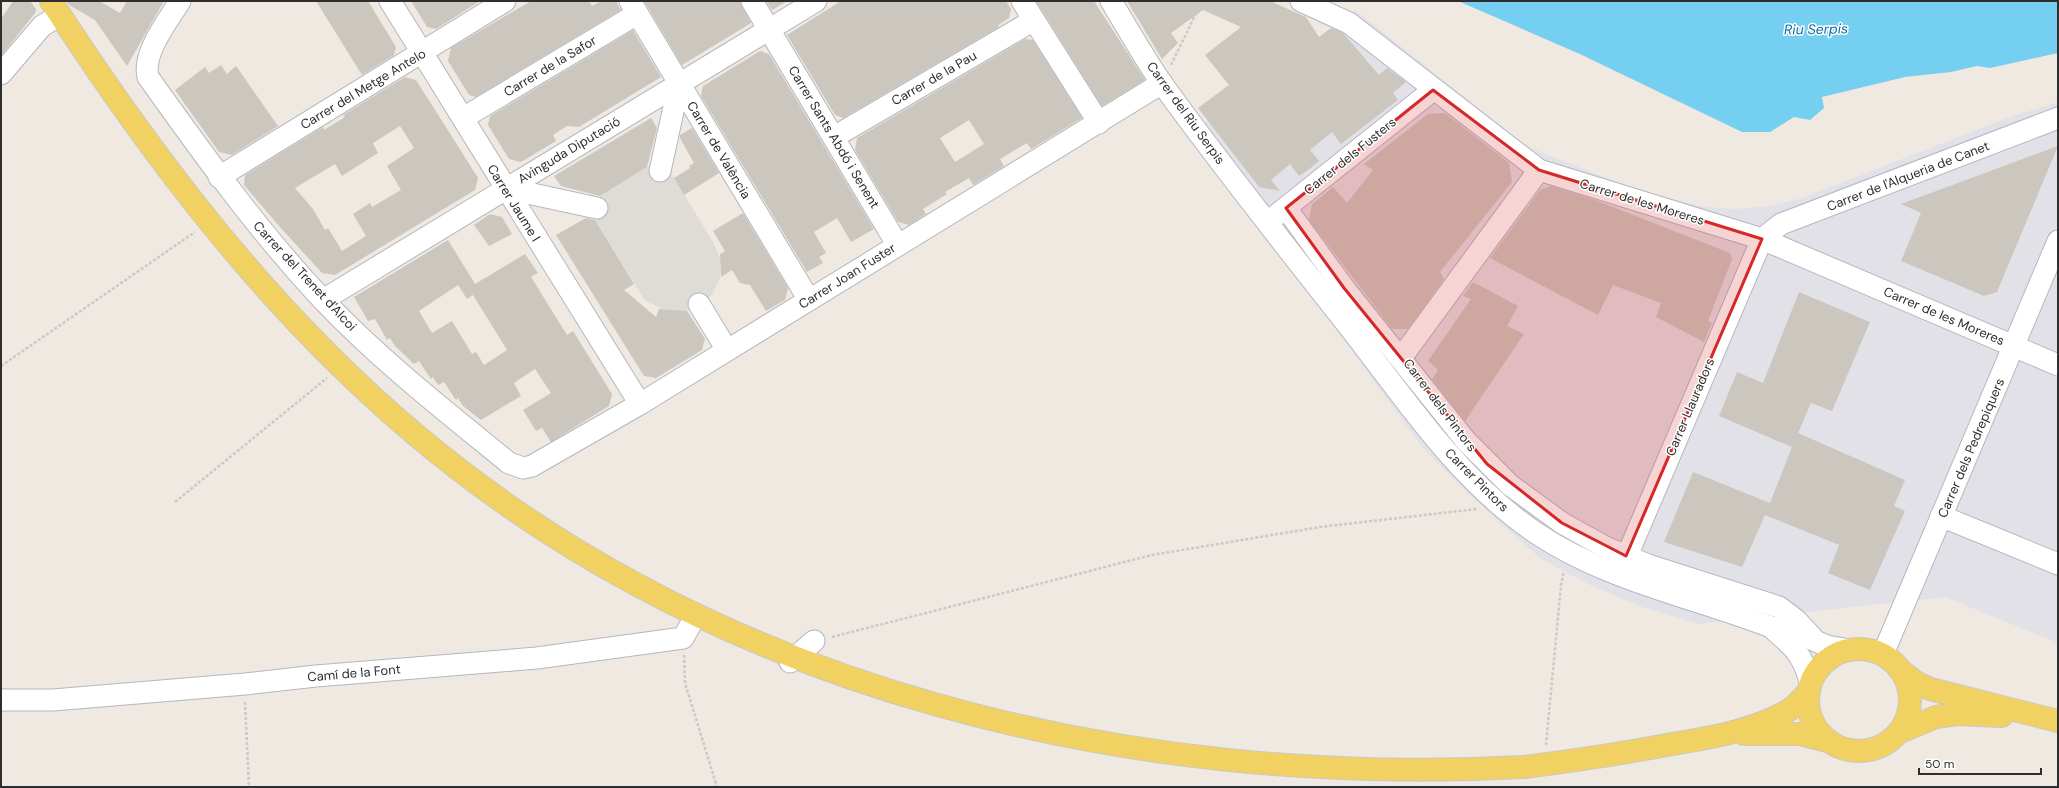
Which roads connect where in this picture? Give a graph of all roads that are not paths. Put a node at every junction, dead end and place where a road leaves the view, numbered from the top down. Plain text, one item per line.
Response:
1 (180, 1) edge
2 (390, 1) edge
3 (752, 1) edge
4 (816, 1) edge
5 (1022, 1) edge
6 (1111, 1) edge
7 (1301, 1) edge
8 (503, 2) edge
9 (56, 8) edge
10 (634, 8) edge
11 (1034, 20) junction
12 (769, 29) junction
13 (422, 53) junction
14 (1, 74) edge
15 (1162, 83) junction
16 (679, 84) junction
17 (1433, 90) junction
18 (463, 118) junction
19 (2058, 118) edge
20 (1099, 123) junction
21 (834, 137) junction
22 (1539, 170) junction
23 (660, 171) dead end
24 (219, 177) junction
25 (505, 188) junction
26 (597, 208) dead end
27 (1286, 208) junction
28 (1267, 222) junction
29 (1762, 239) junction
30 (2058, 241) edge
31 (897, 244) junction
32 (323, 300) junction
33 (809, 300) junction
34 (699, 304) dead end
35 (2015, 346) junction
36 (727, 350) junction
37 (1401, 358) junction
38 (2058, 365) edge
39 (640, 404) junction
40 (532, 466) joint
41 (1941, 516) junction
42 (2058, 564) edge
43 (1622, 565) junction
44 (695, 617) junction
45 (1771, 627) junction
46 (814, 641) road end
47 (1816, 641) junction
48 (1850, 650) junction
49 (1883, 654) junction
50 (790, 662) junction
51 (1900, 670) junction
52 (1810, 688) junction
53 (1, 700) edge
54 (2053, 720) edge
55 (1900, 732) junction
56 (1733, 733) junction
57 (1828, 741) junction

1 - 24 street, Carrer del Trenet d'Alcoi
2 - 13 street, Carrer Jaume I
3 - 12 street, Carrer Sants Abdó i Senent
4 - 12 street, Avinguda Diputació
5 - 11 street
6 - 15 street, Carrer del Riu Serpis
7 - 17 street, Carrer de les Moreres
8 - 13 street, Carrer del Metge Antelo
9 - 14 street
9 - 44 main road
10 - 16 street, Carrer de València
10 - 18 street, Carrer de la Safor
11 - 20 street
11 - 21 street, Carrer de la Pau
12 - 16 street, Avinguda Diputació
12 - 21 street, Carrer Sants Abdó i Senent
13 - 18 street, Carrer Jaume I
13 - 24 street, Carrer del Metge Antelo
15 - 20 street, Carrer Joan Fuster
15 - 28 street, Carrer del Riu Serpis
16 - 23 street
16 - 25 street, Avinguda Diputació
16 - 33 street, Carrer de València
17 - 22 street, Carrer de les Moreres
17 - 27 street, Carrer dels Fusters
18 - 25 street, Carrer Jaume I
19 - 29 street, Carrer de l'Alqueria de Canet
20 - 31 street, Carrer Joan Fuster
21 - 31 street, Carrer Sants Abdó i Senent
22 - 29 street, Carrer de les Moreres
22 - 37 street, Carrer dels Pintors
24 - 32 street, Carrer del Trenet d'Alcoi
25 - 26 street
25 - 32 street, Avinguda Diputació
25 - 39 street, Carrer Jaume I
27 - 28 street, Carrer dels Fusters
27 - 37 street
28 - 43 street, Carrer Pintors
29 - 35 street, Carrer de les Moreres
29 - 43 street, Carrer Llauradors
30 - 35 street, Carrer dels Pedrepiquers
31 - 33 street, Carrer Joan Fuster
32 - 40 street, Carrer del Trenet d'Alcoi
33 - 36 street, Carrer Joan Fuster
34 - 36 street
35 - 38 street, Carrer de les Moreres
35 - 41 street, Carrer dels Pedrepiquers
36 - 39 street, Carrer Joan Fuster
37 - 43 street, Carrer dels Pintors
39 - 40 street, Carrer Joan Fuster
41 - 42 street
41 - 49 street, Carrer dels Pedrepiquers
43 - 45 street, Carrer Pintors
43 - 47 street
44 - 50 main road
44 - 53 street, Camí de la Font
45 - 47 street
45 - 52 street
46 - 50 street
47 - 48 street
48 - 49 main road
48 - 52 main road
49 - 51 main road
50 - 56 main road
51 - 54 main road
51 - 55 main road
52 - 56 main road
52 - 57 main road
54 - 55 main road
55 - 57 main road
56 - 57 main road

